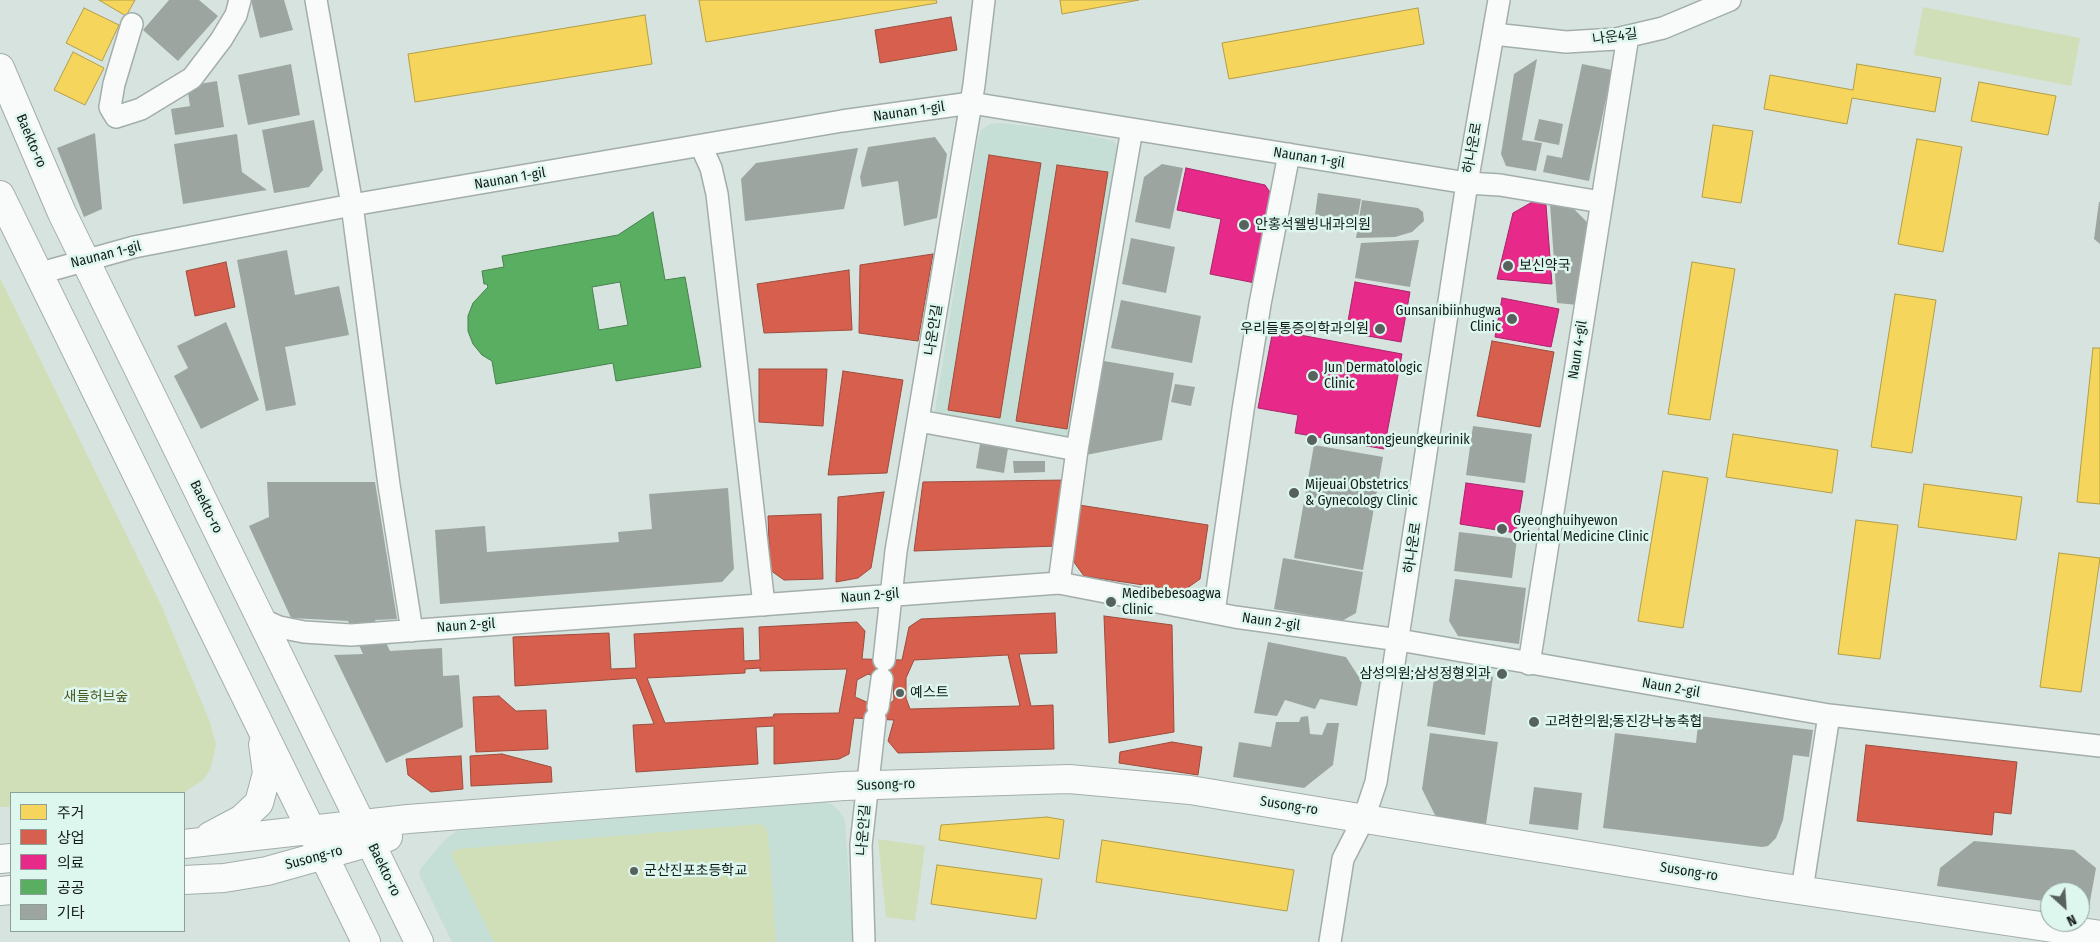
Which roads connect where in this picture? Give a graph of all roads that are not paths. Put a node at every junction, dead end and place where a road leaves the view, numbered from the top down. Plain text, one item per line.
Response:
1 (240, 0) edge
2 (316, 0) edge
3 (984, 0) edge
4 (1499, 0) edge
5 (1730, 0) edge
6 (132, 24) dead end
7 (1494, 34) junction
8 (1628, 36) junction
9 (0, 68) edge
10 (971, 103) junction
11 (1132, 128) junction
12 (701, 146) junction
13 (1289, 154) junction
14 (1467, 183) junction
15 (0, 195) edge
16 (1601, 202) junction
17 (352, 206) junction
18 (85, 260) junction
19 (38, 274) junction
20 (919, 421) junction
21 (1077, 450) junction
22 (1059, 583) junction
23 (892, 594) junction
24 (764, 605) junction
25 (1214, 612) junction
26 (261, 619) junction
27 (412, 630) junction
28 (1399, 640) junction
29 (1529, 664) junction
30 (1829, 715) junction
31 (260, 723) junction
32 (2100, 746) edge
33 (868, 785) junction
34 (1364, 818) junction
35 (311, 830) junction
36 (366, 833) junction
37 (185, 843) edge
38 (185, 843) edge
39 (324, 856) junction
40 (185, 880) edge
41 (1802, 890) junction
42 (2100, 935) edge
43 (366, 942) edge
44 (419, 942) edge
45 (864, 942) edge
46 (1330, 942) edge

1 - 6 street
2 - 17 street
3 - 10 street, 나운안길
4 - 7 street, 하나운로
5 - 8 street, 나운4길
7 - 8 street, 나운4길
7 - 14 street, 하나운로
8 - 16 street, Naun 4-gil
9 - 18 street, Baekto-ro
10 - 11 street, Naunan 1-gil
10 - 12 street, Naunan 1-gil
10 - 20 street, 나운안길
11 - 13 street, Naunan 1-gil
11 - 21 street
12 - 17 street, Naunan 1-gil
12 - 24 street
13 - 14 street, Naunan 1-gil
13 - 25 street
14 - 16 street, Naunan 1-gil
14 - 28 street, 하나운로
15 - 19 street
16 - 29 street, Naun 4-gil
17 - 18 street, Naunan 1-gil
17 - 27 street
18 - 19 street, Naunan 1-gil
18 - 26 street, Baekto-ro
19 - 31 street
20 - 21 street
20 - 23 street, 나운안길
21 - 22 street
22 - 23 street, Naun 2-gil
22 - 25 street, Naun 2-gil
23 - 24 street, Naun 2-gil
23 - 33 street, 나운안길
24 - 27 street, Naun 2-gil
25 - 28 street, Naun 2-gil
26 - 27 street, Naun 2-gil
26 - 36 street, Baekto-ro
28 - 29 street, Naun 2-gil
28 - 34 street, 하나운로
29 - 30 street, Naun 2-gil
30 - 32 street, Naun 2-gil
30 - 41 street
31 - 35 street
31 - 37 street
33 - 34 street, Susong-ro
33 - 36 street, Susong-ro
33 - 45 street, 나운안길
34 - 41 street, Susong-ro
34 - 46 street, 하나운로
35 - 36 street, Susong-ro
35 - 38 street, Susong-ro
35 - 39 street
36 - 39 street, Susong-ro
36 - 44 street, Baekto-ro
39 - 40 street, Susong-ro
39 - 43 street
41 - 42 street, Susong-ro

